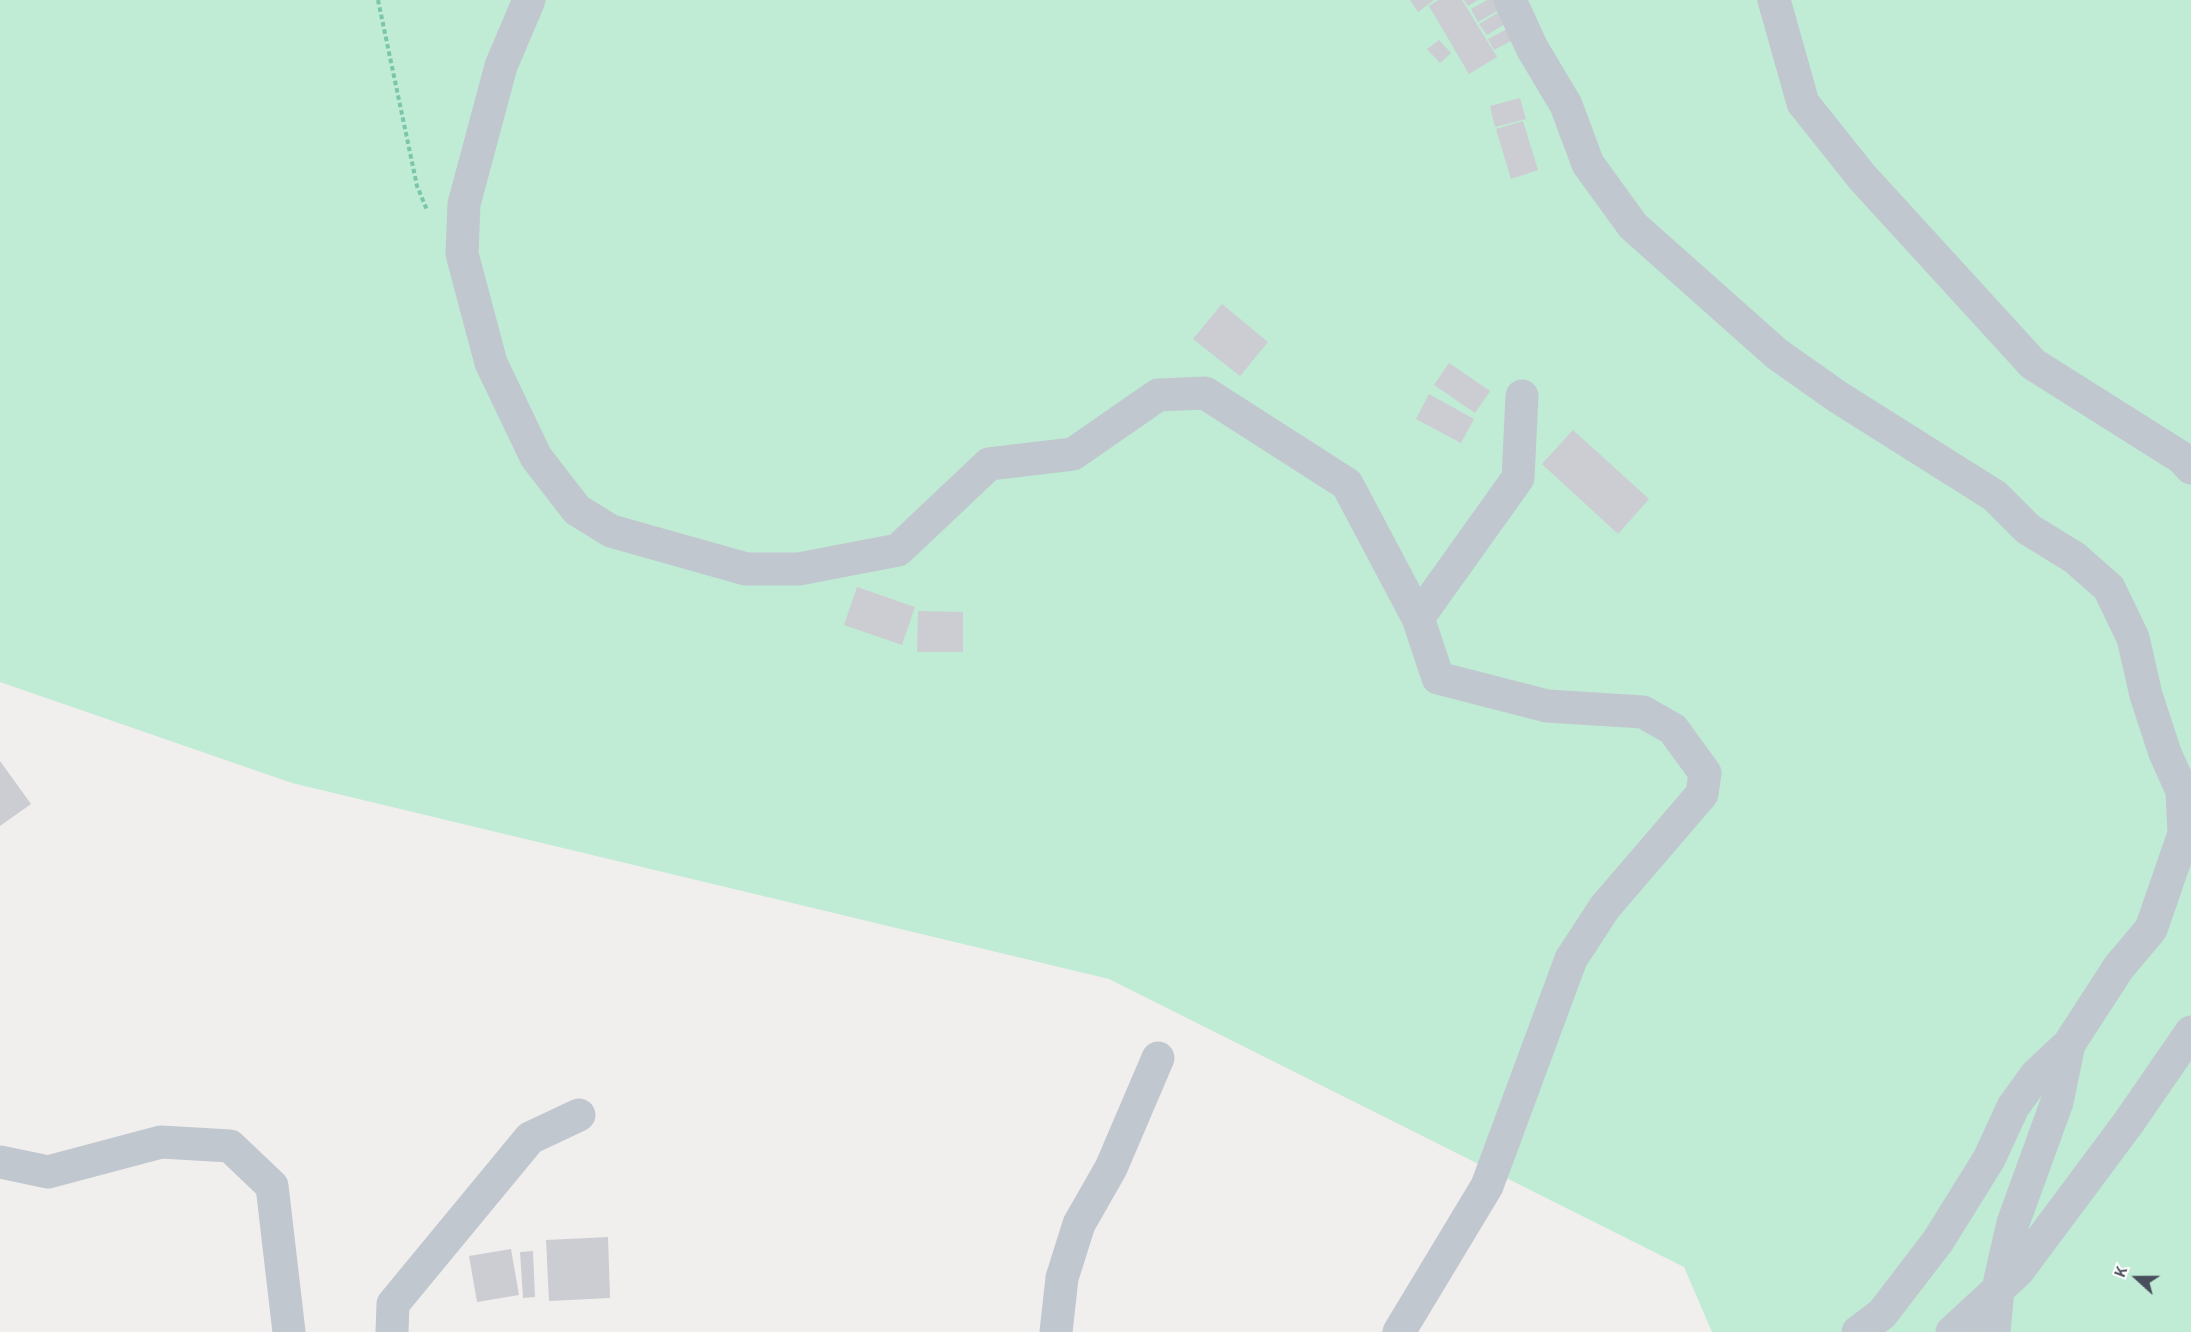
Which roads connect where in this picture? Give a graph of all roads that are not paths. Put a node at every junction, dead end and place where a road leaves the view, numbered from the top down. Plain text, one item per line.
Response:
1 (529, 0) edge
2 (1510, 0) edge
3 (1774, 0) edge
4 (1522, 396) dead end
5 (2191, 468) edge
6 (1418, 618) junction
7 (2191, 1032) edge
8 (2069, 1044) junction
9 (1158, 1058) dead end
10 (579, 1114) dead end
11 (0, 1162) edge
12 (1998, 1290) junction
13 (289, 1332) edge
14 (392, 1332) edge
15 (1056, 1332) edge
16 (1399, 1332) edge
17 (1858, 1332) edge
18 (1952, 1332) edge
19 (1994, 1332) edge

1 - 6 street
2 - 8 street
3 - 5 street
4 - 6 street
6 - 16 street
7 - 12 street
8 - 12 street
8 - 17 street
9 - 15 street
10 - 14 street
11 - 13 street
12 - 18 street
12 - 19 street

